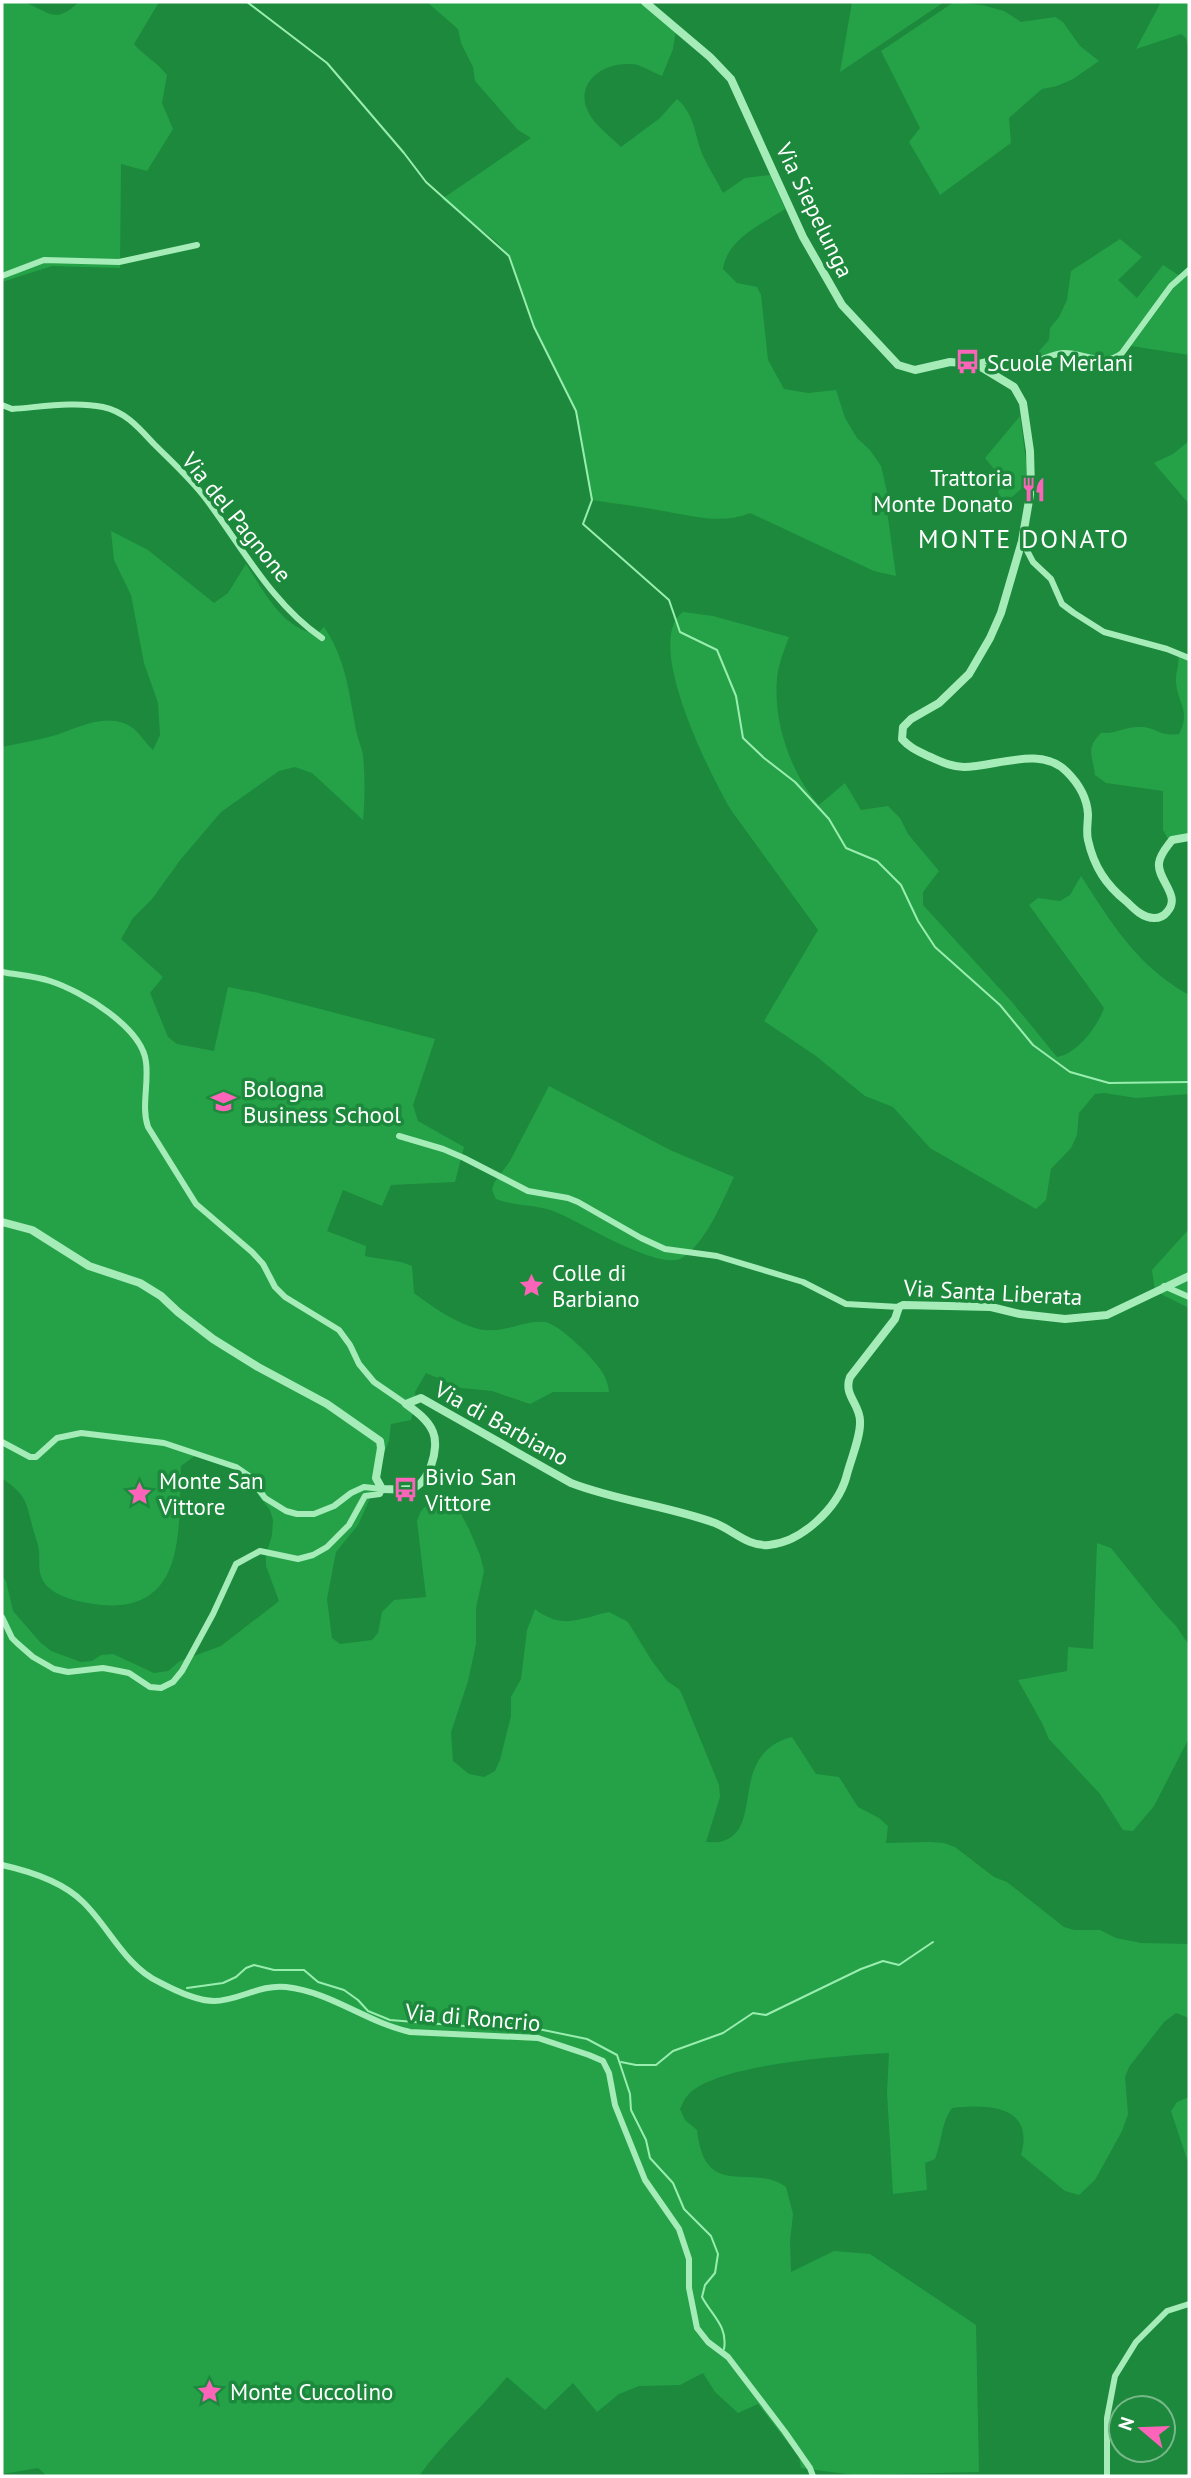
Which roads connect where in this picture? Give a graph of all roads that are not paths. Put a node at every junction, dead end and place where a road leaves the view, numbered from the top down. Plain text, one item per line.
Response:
1 (645, 2) edge
2 (197, 245) dead end
3 (1189, 270) edge
4 (2, 276) edge
5 (976, 364) junction
6 (2, 405) edge
7 (1022, 541) junction
8 (322, 638) dead end
9 (1189, 658) edge
10 (1189, 837) edge
11 (2, 972) edge
12 (400, 1136) dead end
13 (2, 1222) edge
14 (1189, 1276) edge
15 (1164, 1286) junction
16 (1189, 1297) edge
17 (898, 1307) junction
18 (406, 1404) junction
19 (2, 1442) edge
20 (382, 1489) junction
21 (2, 1617) edge
22 (2, 1865) edge
23 (1189, 2304) edge
24 (813, 2476) edge
25 (1107, 2476) edge

1 - 5 street, Via Siepelunga
2 - 4 street
3 - 5 street
5 - 7 street
6 - 8 street, Via del Pagnone
7 - 9 street
7 - 10 street
11 - 18 street
12 - 17 street, Via Santa Liberata
13 - 20 street
14 - 15 street, Via Santa Liberata
15 - 16 street
15 - 17 street, Via Santa Liberata
17 - 18 street, Via di Barbiano
18 - 20 street, Via di Barbiano
19 - 20 street
20 - 21 street
22 - 24 street, Via di Roncrio
23 - 25 street

